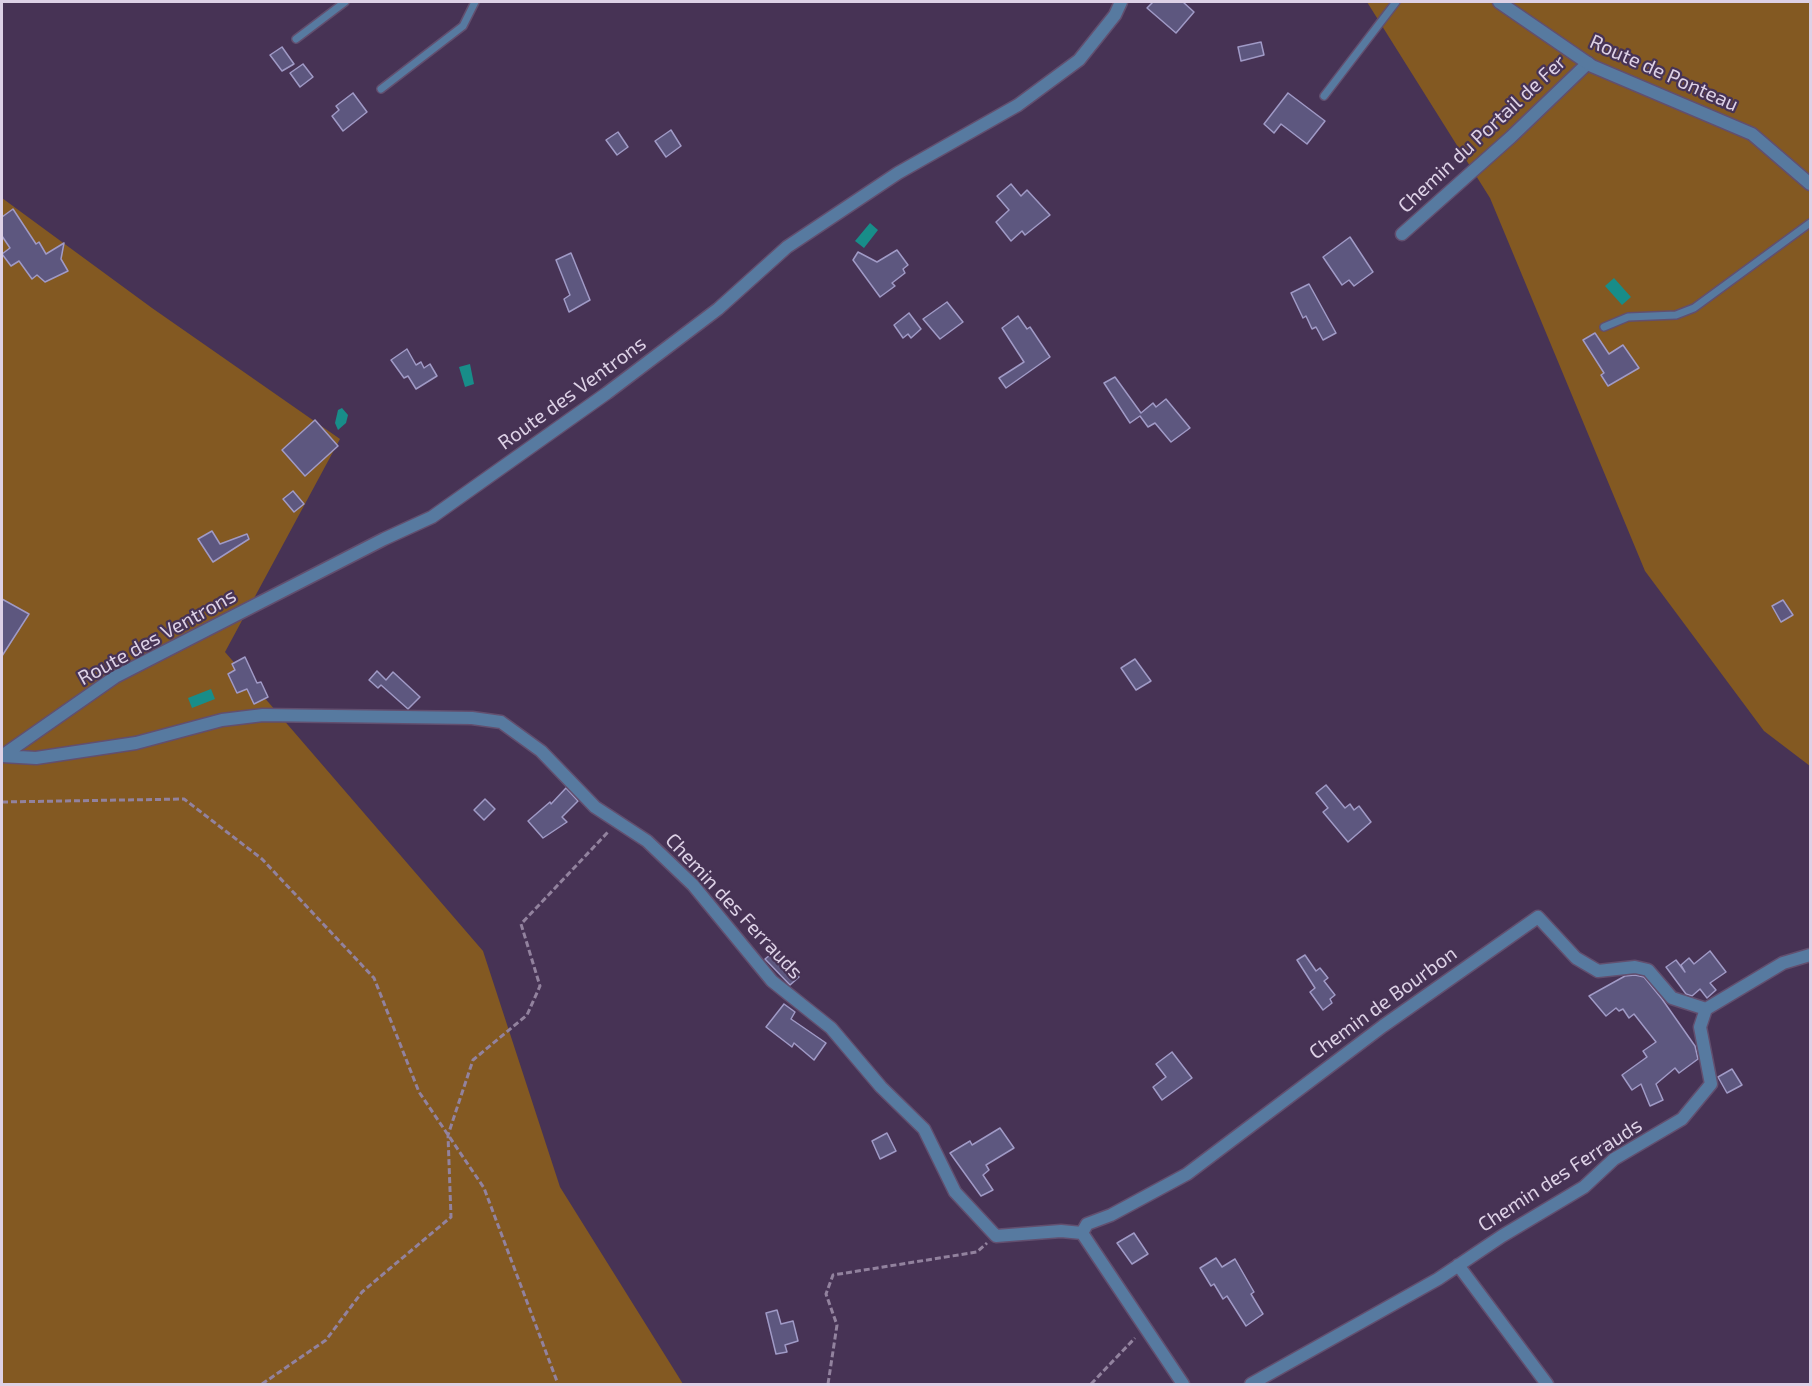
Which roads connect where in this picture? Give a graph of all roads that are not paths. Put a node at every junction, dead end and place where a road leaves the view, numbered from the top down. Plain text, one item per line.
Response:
1 (345, 2) edge
2 (475, 2) edge
3 (1121, 2) edge
4 (1396, 2) edge
5 (1499, 2) edge
6 (296, 39) dead end
7 (1588, 63) junction
8 (381, 88) dead end
9 (1324, 96) dead end
10 (1810, 184) edge
11 (1810, 223) edge
12 (1402, 234) dead end
13 (1604, 327) dead end
14 (2, 756) edge
15 (1810, 955) edge
16 (1706, 1009) junction
17 (1082, 1233) junction
18 (1458, 1265) junction
19 (1183, 1384) edge
20 (1251, 1384) edge
21 (1547, 1384) edge

1 - 6 lane
2 - 8 lane
3 - 14 street, Route des Ventrons
4 - 9 lane
5 - 7 street, Route de Ponteau
7 - 10 street, Route de Ponteau
7 - 12 street, Chemin du Portail de Fer
11 - 13 lane
14 - 17 street, Chemin des Ferrauds
15 - 16 street
16 - 17 street, Chemin de Bourbon
16 - 18 street, Chemin des Ferrauds
17 - 19 street
18 - 20 street, Chemin des Ferrauds
18 - 21 street

